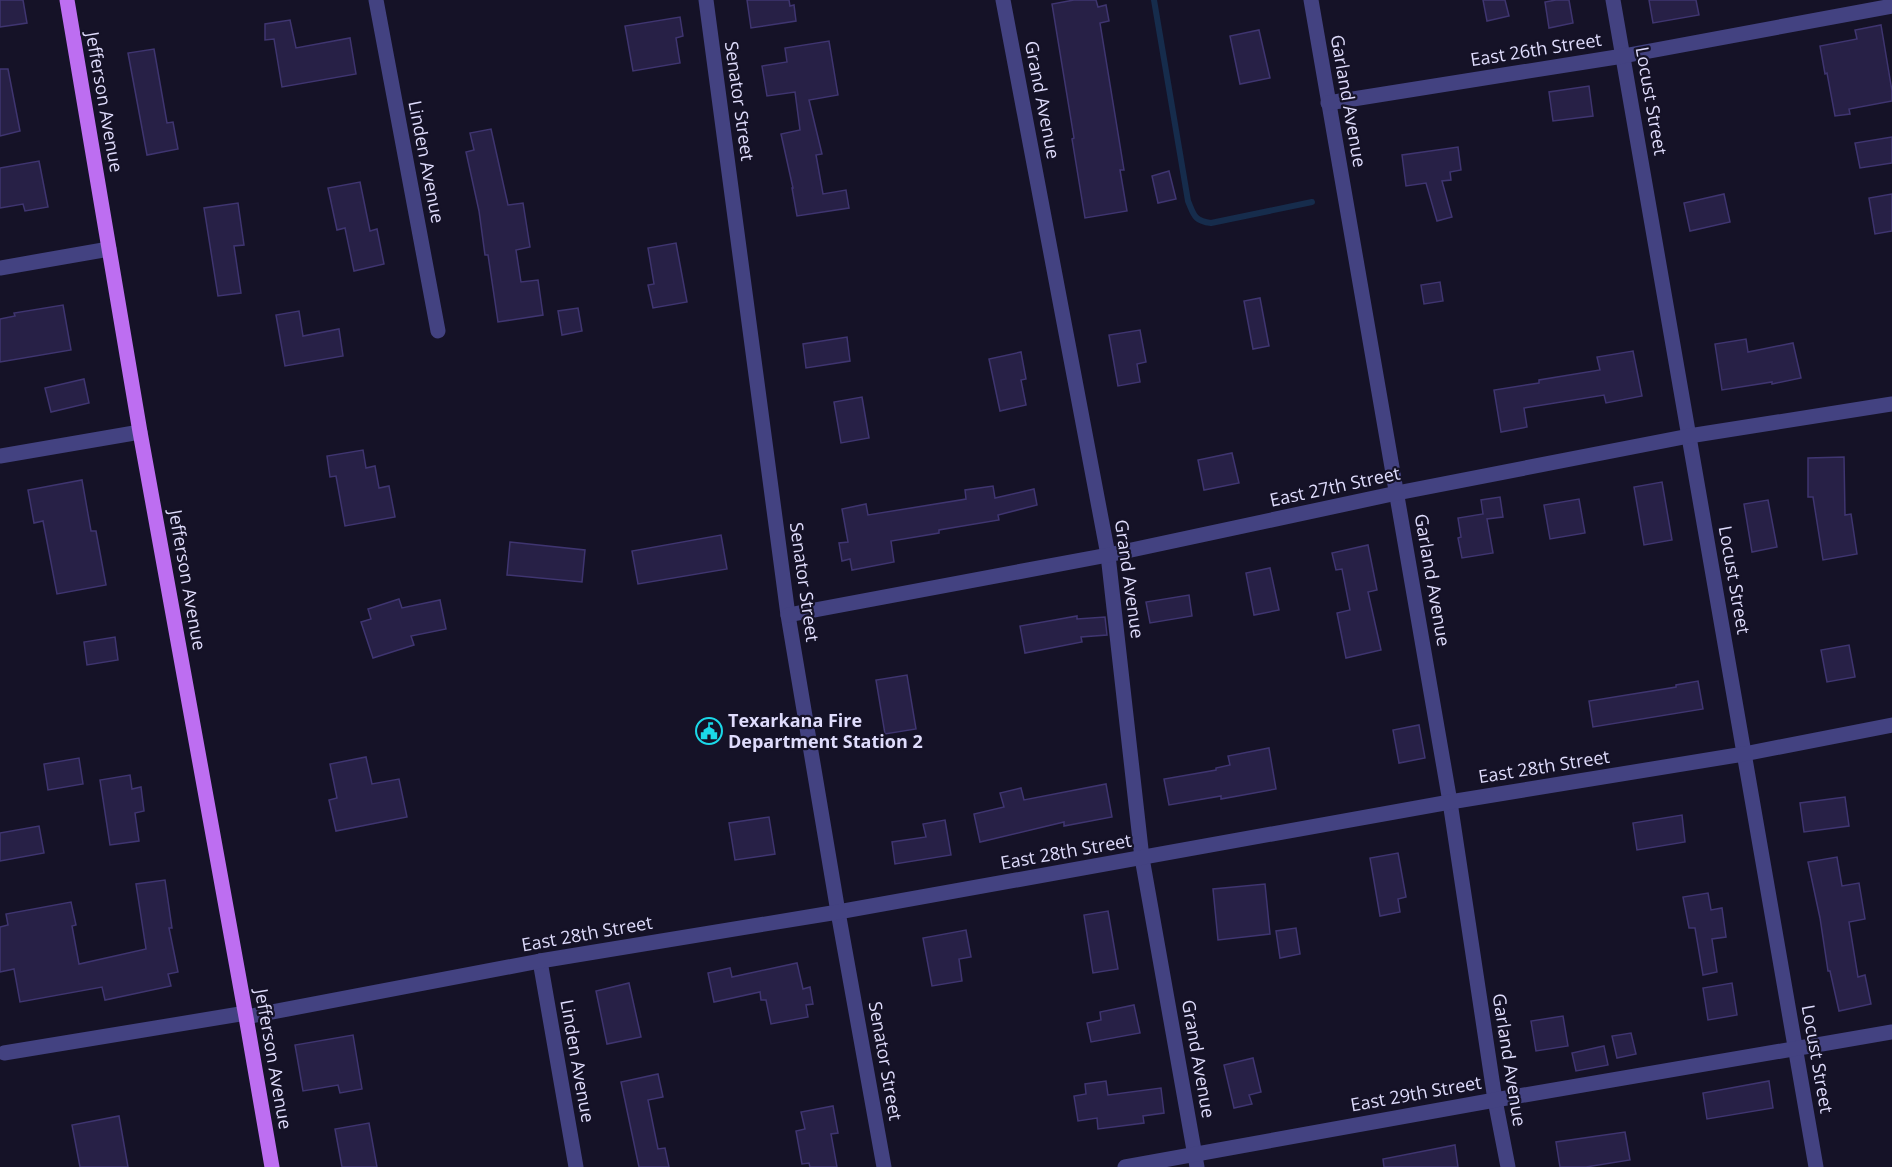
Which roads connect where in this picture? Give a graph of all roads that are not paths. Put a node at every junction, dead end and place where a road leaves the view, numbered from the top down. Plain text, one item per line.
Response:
1 (67, 0) edge
2 (376, 0) edge
3 (706, 0) edge
4 (1003, 0) edge
5 (1311, 0) edge
6 (1614, 0) edge
7 (1892, 6) edge
8 (1623, 56) junction
9 (1328, 103) junction
10 (109, 249) junction
11 (0, 268) edge
12 (438, 330) dead end
13 (1892, 404) edge
14 (140, 432) junction
15 (1689, 436) junction
16 (0, 456) edge
17 (1397, 493) junction
18 (1108, 555) junction
19 (789, 615) junction
20 (1892, 725) edge
21 (1744, 754) junction
22 (1450, 802) junction
23 (1142, 858) junction
24 (837, 912) junction
25 (540, 961) junction
26 (246, 1015) junction
27 (1892, 1032) edge
28 (1795, 1049) junction
29 (4, 1053) dead end
30 (1495, 1100) junction
31 (1196, 1161) edge
32 (272, 1167) edge
33 (576, 1167) edge
34 (884, 1167) edge
35 (1125, 1167) edge
36 (1508, 1167) edge
37 (1815, 1167) edge

1 - 10 main road, Jefferson Avenue
2 - 12 street, Linden Avenue
3 - 19 street, Senator Street
4 - 18 street, Grand Avenue
5 - 9 street, Garland Avenue
6 - 8 street, Locust Street
7 - 8 street, East 26th Street
8 - 9 street, East 26th Street
8 - 15 street, Locust Street
9 - 17 street, Garland Avenue
10 - 11 street
10 - 14 main road, Jefferson Avenue
13 - 15 street, East 27th Street
14 - 16 street
14 - 26 main road, Jefferson Avenue
15 - 17 street, East 27th Street
15 - 21 street, Locust Street
17 - 18 street, East 27th Street
17 - 22 street, Garland Avenue
18 - 19 street, East 27th Street
18 - 23 street, Grand Avenue
19 - 24 street, Senator Street
20 - 21 street, East 28th Street
21 - 22 street, East 28th Street
21 - 28 street, Locust Street
22 - 23 street, East 28th Street
22 - 30 street, Garland Avenue
23 - 24 street, East 28th Street
23 - 31 street, Grand Avenue
24 - 25 street, East 28th Street
24 - 34 street, Senator Street
25 - 26 street, East 28th Street
25 - 33 street, Linden Avenue
26 - 29 street, East 28th Street
26 - 32 main road, Jefferson Avenue
27 - 28 street, East 29th Street
28 - 30 street, East 29th Street
28 - 37 street, Locust Street
30 - 31 street, East 29th Street
30 - 36 street, Garland Avenue
31 - 35 street, East 29th Street

